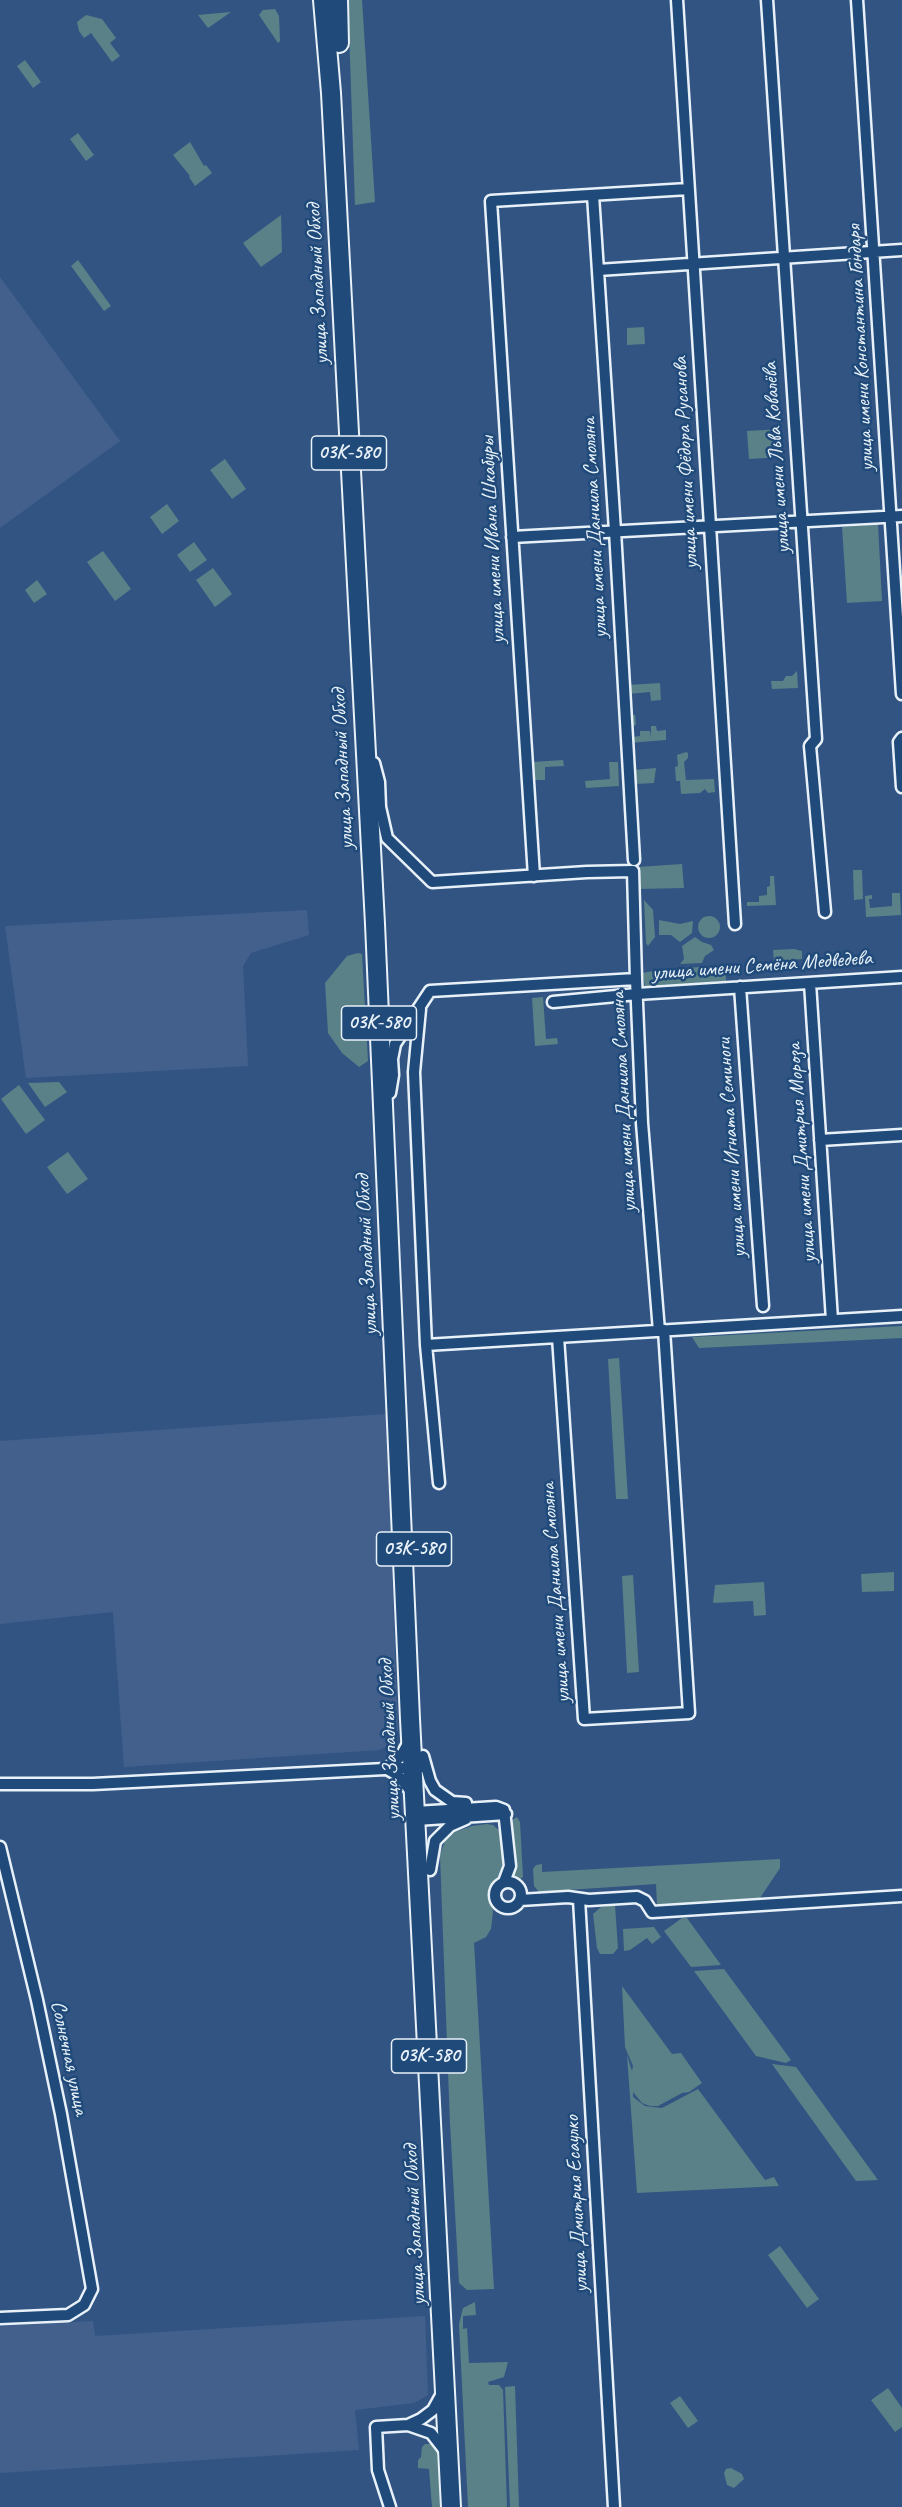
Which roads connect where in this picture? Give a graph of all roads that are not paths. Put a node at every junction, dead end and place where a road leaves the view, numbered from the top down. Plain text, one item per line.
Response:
1 (324, 0) edge
2 (338, 0) edge
3 (677, 0) edge
4 (767, 0) edge
5 (857, 0) edge
6 (688, 189) junction
7 (592, 195) junction
8 (902, 250) edge
9 (875, 253) junction
10 (784, 259) junction
11 (693, 264) junction
12 (598, 270) junction
13 (902, 516) edge
14 (890, 517) junction
15 (801, 521) junction
16 (709, 526) junction
17 (615, 531) junction
18 (512, 537) junction
19 (902, 694) edge
20 (902, 738) edge
21 (374, 763) junction
22 (902, 787) edge
23 (634, 860) dead end
24 (534, 876) junction
25 (825, 912) dead end
26 (735, 924) dead end
27 (902, 977) edge
28 (636, 979) junction
29 (810, 983) junction
30 (740, 987) junction
31 (637, 994) junction
32 (553, 1002) dead end
33 (421, 1006) junction
34 (390, 1093) junction
35 (902, 1135) edge
36 (820, 1140) junction
37 (763, 1306) dead end
38 (902, 1316) edge
39 (832, 1320) junction
40 (661, 1330) junction
41 (558, 1336) junction
42 (426, 1345) junction
43 (439, 1483) dead end
44 (411, 1734) junction
45 (420, 1763) junction
46 (387, 1769) junction
47 (0, 1784) edge
48 (496, 1807) junction
49 (420, 1812) junction
50 (506, 1814) junction
51 (471, 1817) junction
52 (0, 1847) edge
53 (430, 1870) junction
54 (504, 1882) junction
55 (902, 1896) edge
56 (579, 1899) junction
57 (520, 1900) junction
58 (0, 2318) edge
59 (446, 2377) junction
60 (408, 2425) junction
61 (449, 2458) junction
62 (390, 2507) edge
63 (451, 2507) edge
64 (459, 2507) edge
65 (614, 2507) edge

1 - 44 highway, улица Западный Обход / 03К-580
2 - 21 highway, улица Западный Обход / 03К-580
3 - 6 street, улица имени Фёдора Русанова
4 - 10 street, улица имени Льва Ковалёва
5 - 9 street, улица имени Константина Гондаря
6 - 7 street
6 - 11 street, улица имени Фёдора Русанова
7 - 12 street, улица имени Даниила Смоляна
7 - 18 street, улица имени Ивана Шкабуры
8 - 9 street
9 - 10 street
9 - 14 street, улица имени Константина Гондаря
10 - 11 street
10 - 15 street, улица имени Льва Ковалёва
11 - 12 street
11 - 16 street, улица имени Фёдора Русанова
12 - 17 street, улица имени Даниила Смоляна
13 - 14 street
14 - 15 street
14 - 19 street, улица имени Константина Гондаря
15 - 16 street
15 - 25 street, улица имени Льва Ковалёва
16 - 17 street
16 - 26 street, улица имени Фёдора Русанова
17 - 18 street
17 - 23 street, улица имени Даниила Смоляна
18 - 24 street, улица имени Ивана Шкабуры
20 - 22 street
21 - 24 street
21 - 34 highway, улица Западный Обход / 03К-580
24 - 28 street, улица имени Даниила Смоляна
27 - 29 street, улица имени Семёна Медведева
28 - 31 street, улица имени Даниила Смоляна
28 - 33 street
29 - 30 street, улица имени Семёна Медведева
29 - 36 street, улица имени Дмитрия Мороза
30 - 31 street, улица имени Семёна Медведева
30 - 37 street, улица имени Игната Семиноги
31 - 32 street, улица имени Семёна Медведева
31 - 40 street, улица имени Даниила Смоляна
33 - 34 street
33 - 42 street
34 - 45 highway, улица Западный Обход / 03К-580
35 - 36 street
36 - 39 street, улица имени Дмитрия Мороза
38 - 39 street
39 - 40 street
40 - 41 street
40 - 41 street, улица имени Даниила Смоляна
41 - 42 street
42 - 43 street
44 - 45 highway, улица Западный Обход / 03К-580
44 - 46 street
45 - 46 street
45 - 48 street
45 - 49 highway, улица Западный Обход / 03К-580
46 - 47 street
46 - 49 street
48 - 49 street
48 - 50 street
49 - 51 street
49 - 53 highway, улица Западный Обход / 03К-580
49 - 59 highway, улица Западный Обход / 03К-580
50 - 51 street
50 - 54 street
51 - 53 street
52 - 58 street, Солнечная улица
53 - 64 highway, улица Западный Обход / 03К-580
54 - 57 street
54 - 57 street
55 - 56 street
56 - 57 street
56 - 65 street, улица Дмитрия Есаулко
59 - 60 street
59 - 61 highway, улица Западный Обход / 03К-580
60 - 61 street
60 - 62 street
61 - 63 highway, улица Западный Обход / 03К-580

